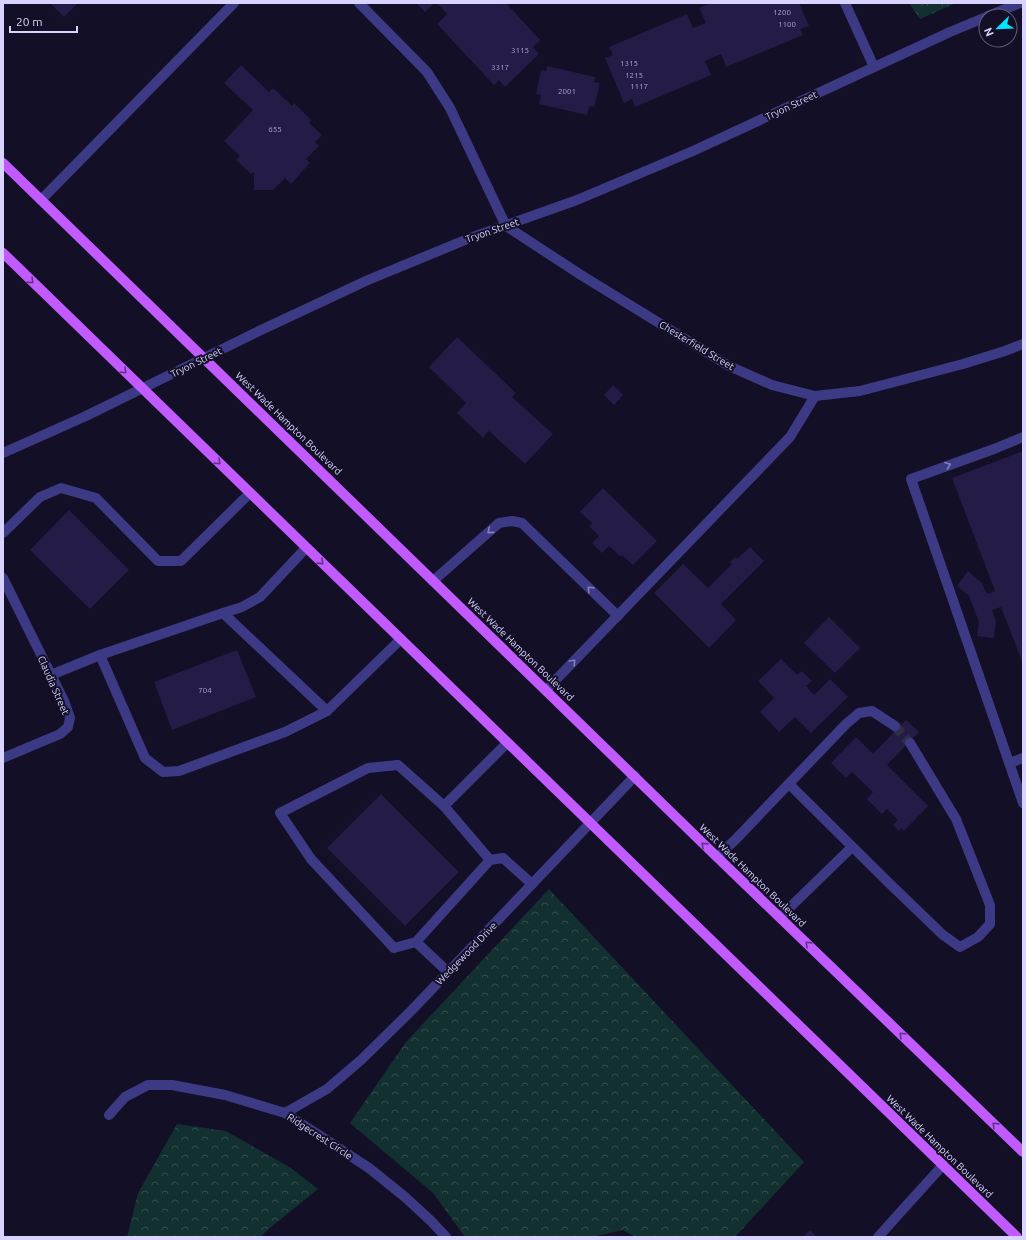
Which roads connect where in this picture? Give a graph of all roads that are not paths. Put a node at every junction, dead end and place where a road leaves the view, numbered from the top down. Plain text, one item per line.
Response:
1 (234, 3) edge
2 (359, 3) edge
3 (845, 3) edge
4 (1020, 3) edge
5 (1007, 8) edge
6 (978, 20) edge
7 (874, 67) junction
8 (3, 163) edge
9 (41, 200) junction
10 (506, 226) junction
11 (3, 253) edge
12 (1023, 344) edge
13 (204, 358) junction
14 (142, 388) junction
15 (815, 396) junction
16 (1023, 437) edge
17 (3, 453) edge
18 (250, 493) junction
19 (3, 533) edge
20 (306, 548) junction
21 (3, 578) edge
22 (434, 581) junction
23 (223, 612) junction
24 (618, 616) junction
25 (401, 639) junction
26 (100, 655) junction
27 (51, 675) junction
28 (546, 690) junction
29 (327, 711) junction
30 (894, 726) tunnel mouth
31 (507, 743) junction
32 (910, 743) tunnel mouth
33 (3, 758) edge
34 (1023, 758) edge
35 (1010, 763) junction
36 (635, 776) junction
37 (789, 784) junction
38 (1023, 803) edge
39 (444, 806) junction
40 (590, 823) junction
41 (852, 847) junction
42 (717, 857) junction
43 (490, 860) junction
44 (532, 884) junction
45 (780, 917) junction
46 (416, 942) junction
47 (448, 972) junction
48 (285, 1113) junction
49 (109, 1115) dead end
50 (1023, 1152) edge
51 (943, 1165) junction
52 (446, 1237) edge
53 (878, 1237) edge
54 (1017, 1237) edge

1 - 9 street
2 - 10 street
3 - 7 street
4 - 5 street, Tryon Street
6 - 7 street, Tryon Street
7 - 10 street, Tryon Street
8 - 9 main road, West Wade Hampton Boulevard
9 - 13 main road, West Wade Hampton Boulevard
10 - 13 street, Tryon Street
10 - 15 street, Chesterfield Street
11 -> 14 main road, West Wade Hampton Boulevard
12 - 15 street, Chesterfield Street
13 - 14 street, Tryon Street
13 - 22 main road, West Wade Hampton Boulevard
14 - 17 street, Tryon Street
14 -> 18 main road, West Wade Hampton Boulevard
15 - 24 street
35 -> 16 street
18 - 19 street
18 - 20 main road, West Wade Hampton Boulevard
20 - 23 street
20 -> 25 main road, West Wade Hampton Boulevard
21 - 27 street, Claudia Street
24 -> 22 street
22 - 28 main road, West Wade Hampton Boulevard
23 - 26 street
23 - 29 street
28 -> 24 street
25 - 29 street
25 - 31 main road, West Wade Hampton Boulevard
26 - 27 street
26 - 29 street
27 - 33 street, Claudia Street
28 - 36 main road, West Wade Hampton Boulevard
30 - 37 street
31 - 39 street
31 - 40 main road, West Wade Hampton Boulevard
32 - 41 street
34 - 35 street
35 - 38 street
36 - 40 street, Wedgewood Drive
42 -> 36 main road, West Wade Hampton Boulevard
37 - 41 street
37 - 42 street
39 - 43 street
39 - 46 street
40 - 44 street, Wedgewood Drive
40 - 51 main road, West Wade Hampton Boulevard
41 - 45 street
42 - 45 main road, West Wade Hampton Boulevard
43 - 44 street
43 - 46 street
44 - 47 street, Wedgewood Drive
50 -> 45 main road, West Wade Hampton Boulevard
46 - 47 street
47 - 48 street, Wedgewood Drive
48 - 49 street, Ridgecrest Circle
48 - 52 street, Ridgecrest Circle
51 - 53 street
51 - 54 main road, West Wade Hampton Boulevard

